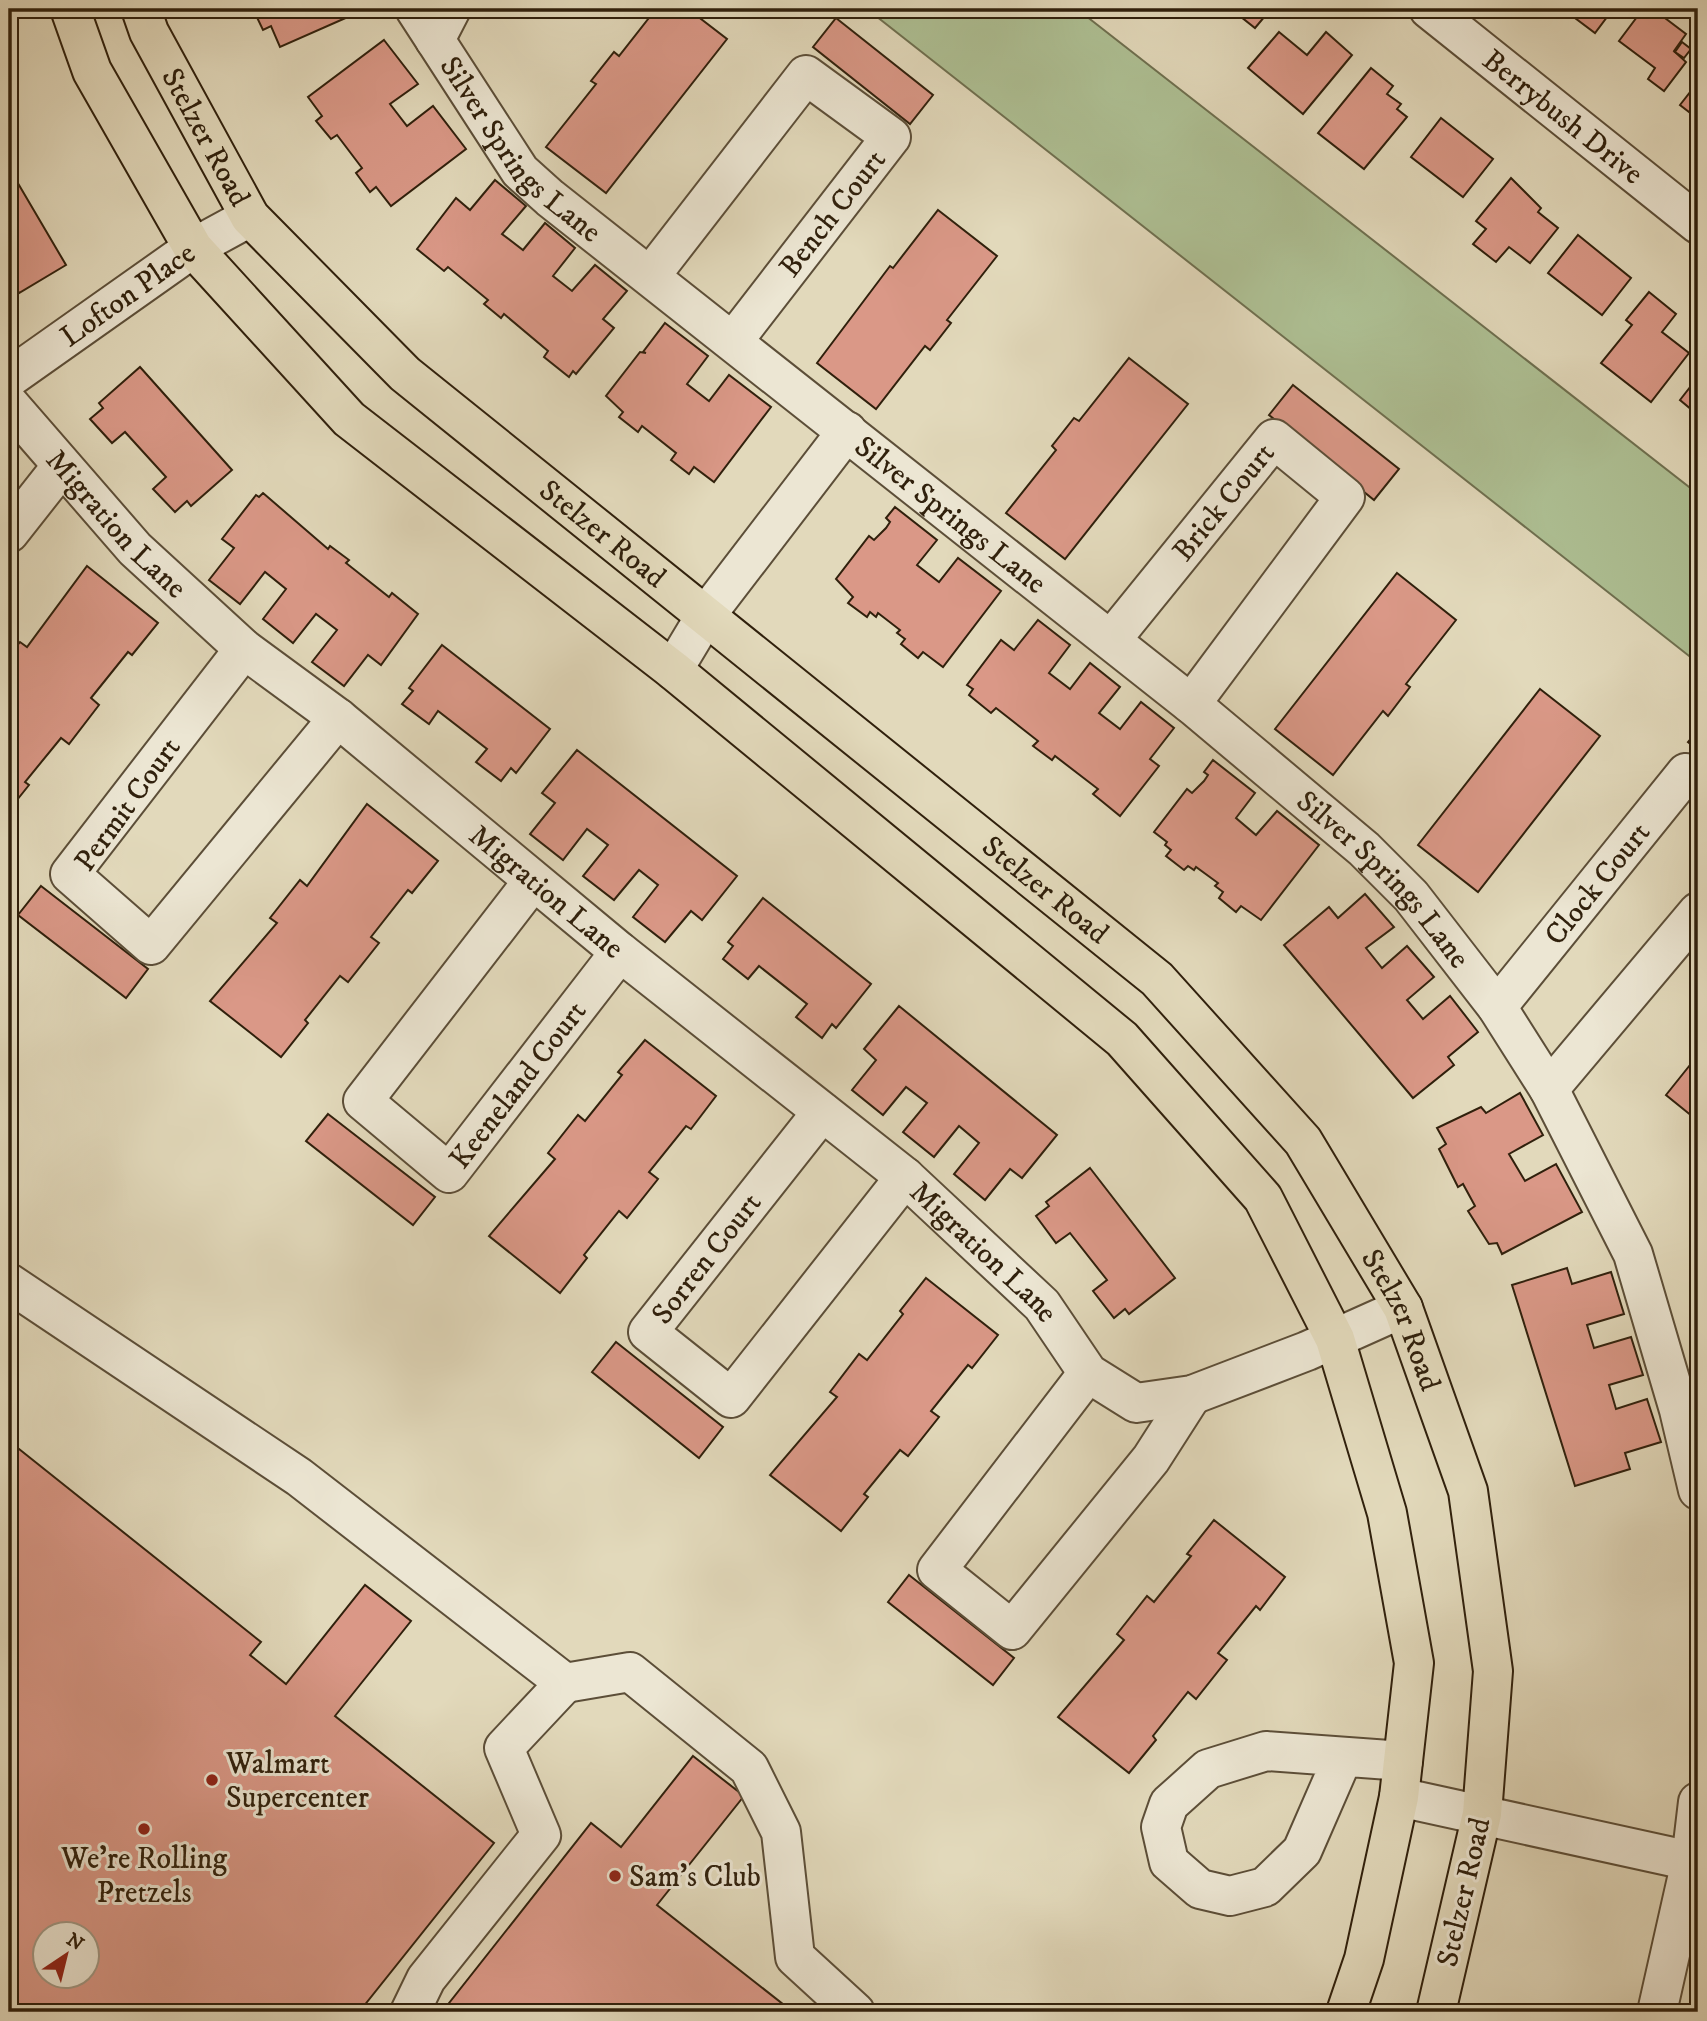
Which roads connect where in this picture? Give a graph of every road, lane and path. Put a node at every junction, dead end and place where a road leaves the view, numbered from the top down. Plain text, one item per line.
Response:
1 (70, 9) edge
2 (141, 9) edge
3 (415, 9) edge
4 (1429, 9) edge
5 (443, 25) edge
6 (250, 217) junction
7 (1698, 224) edge
8 (193, 248) junction
9 (651, 275) junction
10 (734, 340) junction
11 (9, 378) edge
12 (9, 404) edge
13 (847, 431) junction
14 (61, 467) junction
15 (9, 533) edge
16 (706, 615) junction
17 (1111, 640) junction
18 (244, 649) junction
19 (673, 670) junction
20 (1191, 704) junction
21 (338, 718) junction
22 (1698, 783) edge
23 (533, 881) junction
24 (1698, 912) edge
25 (620, 952) junction
26 (1497, 1007) junction
27 (1549, 1089) junction
28 (822, 1112) junction
29 (905, 1177) junction
30 (9, 1283) edge
31 (1404, 1308) junction
32 (1335, 1339) junction
33 (1088, 1373) junction
34 (1192, 1395) junction
35 (1698, 1490) edge
36 (565, 1683) junction
37 (1343, 1757) junction
38 (1401, 1779) junction
39 (1698, 1802) edge
40 (1482, 1814) junction
41 (1691, 1861) junction
42 (410, 2012) edge
43 (855, 2012) edge
44 (1346, 2012) edge
45 (1436, 2012) edge
46 (1657, 2012) edge

1 - 8 main road
2 - 6 main road, Stelzer Road
3 - 5 street, Silver Springs Lane
4 - 7 street, Berrybush Drive
5 - 9 street, Silver Springs Lane
6 - 8 street, Lofton Place
6 - 16 main road, Stelzer Road
8 - 11 street, Lofton Place
8 - 19 main road
9 - 10 street, Silver Springs Lane
9 - 10 street, Bench Court
10 - 13 street, Silver Springs Lane
12 - 14 street, Migration Lane
13 - 16 street, Silver Springs Lane
13 - 17 street, Silver Springs Lane
14 - 15 street
14 - 18 street, Migration Lane
16 - 19 street, Silver Springs Lane
16 - 31 main road, Stelzer Road
17 - 20 street, Silver Springs Lane
17 - 20 street, Brick Court
18 - 21 street, Migration Lane
18 - 21 street, Permit Court
19 - 32 main road
20 - 26 street, Silver Springs Lane
21 - 23 street, Migration Lane
22 - 26 street, Clock Court
23 - 25 street, Migration Lane
23 - 25 street, Keeneland Court
24 - 27 street
25 - 28 street, Migration Lane
26 - 27 street, Silver Springs Lane
27 - 35 street, Silver Springs Lane
28 - 29 street, Migration Lane
28 - 29 street, Sorren Court
29 - 33 street, Migration Lane
30 - 36 street
31 - 32 street, Migration Lane
31 - 40 main road, Stelzer Road
32 - 34 street, Migration Lane
32 - 38 main road
33 - 34 street, Migration Lane
33 - 34 street
36 - 42 street
36 - 43 street
37 - 37 street
37 - 38 street
38 - 40 street
38 - 44 main road
39 - 41 street
40 - 41 street
40 - 45 main road, Stelzer Road
41 - 46 street

